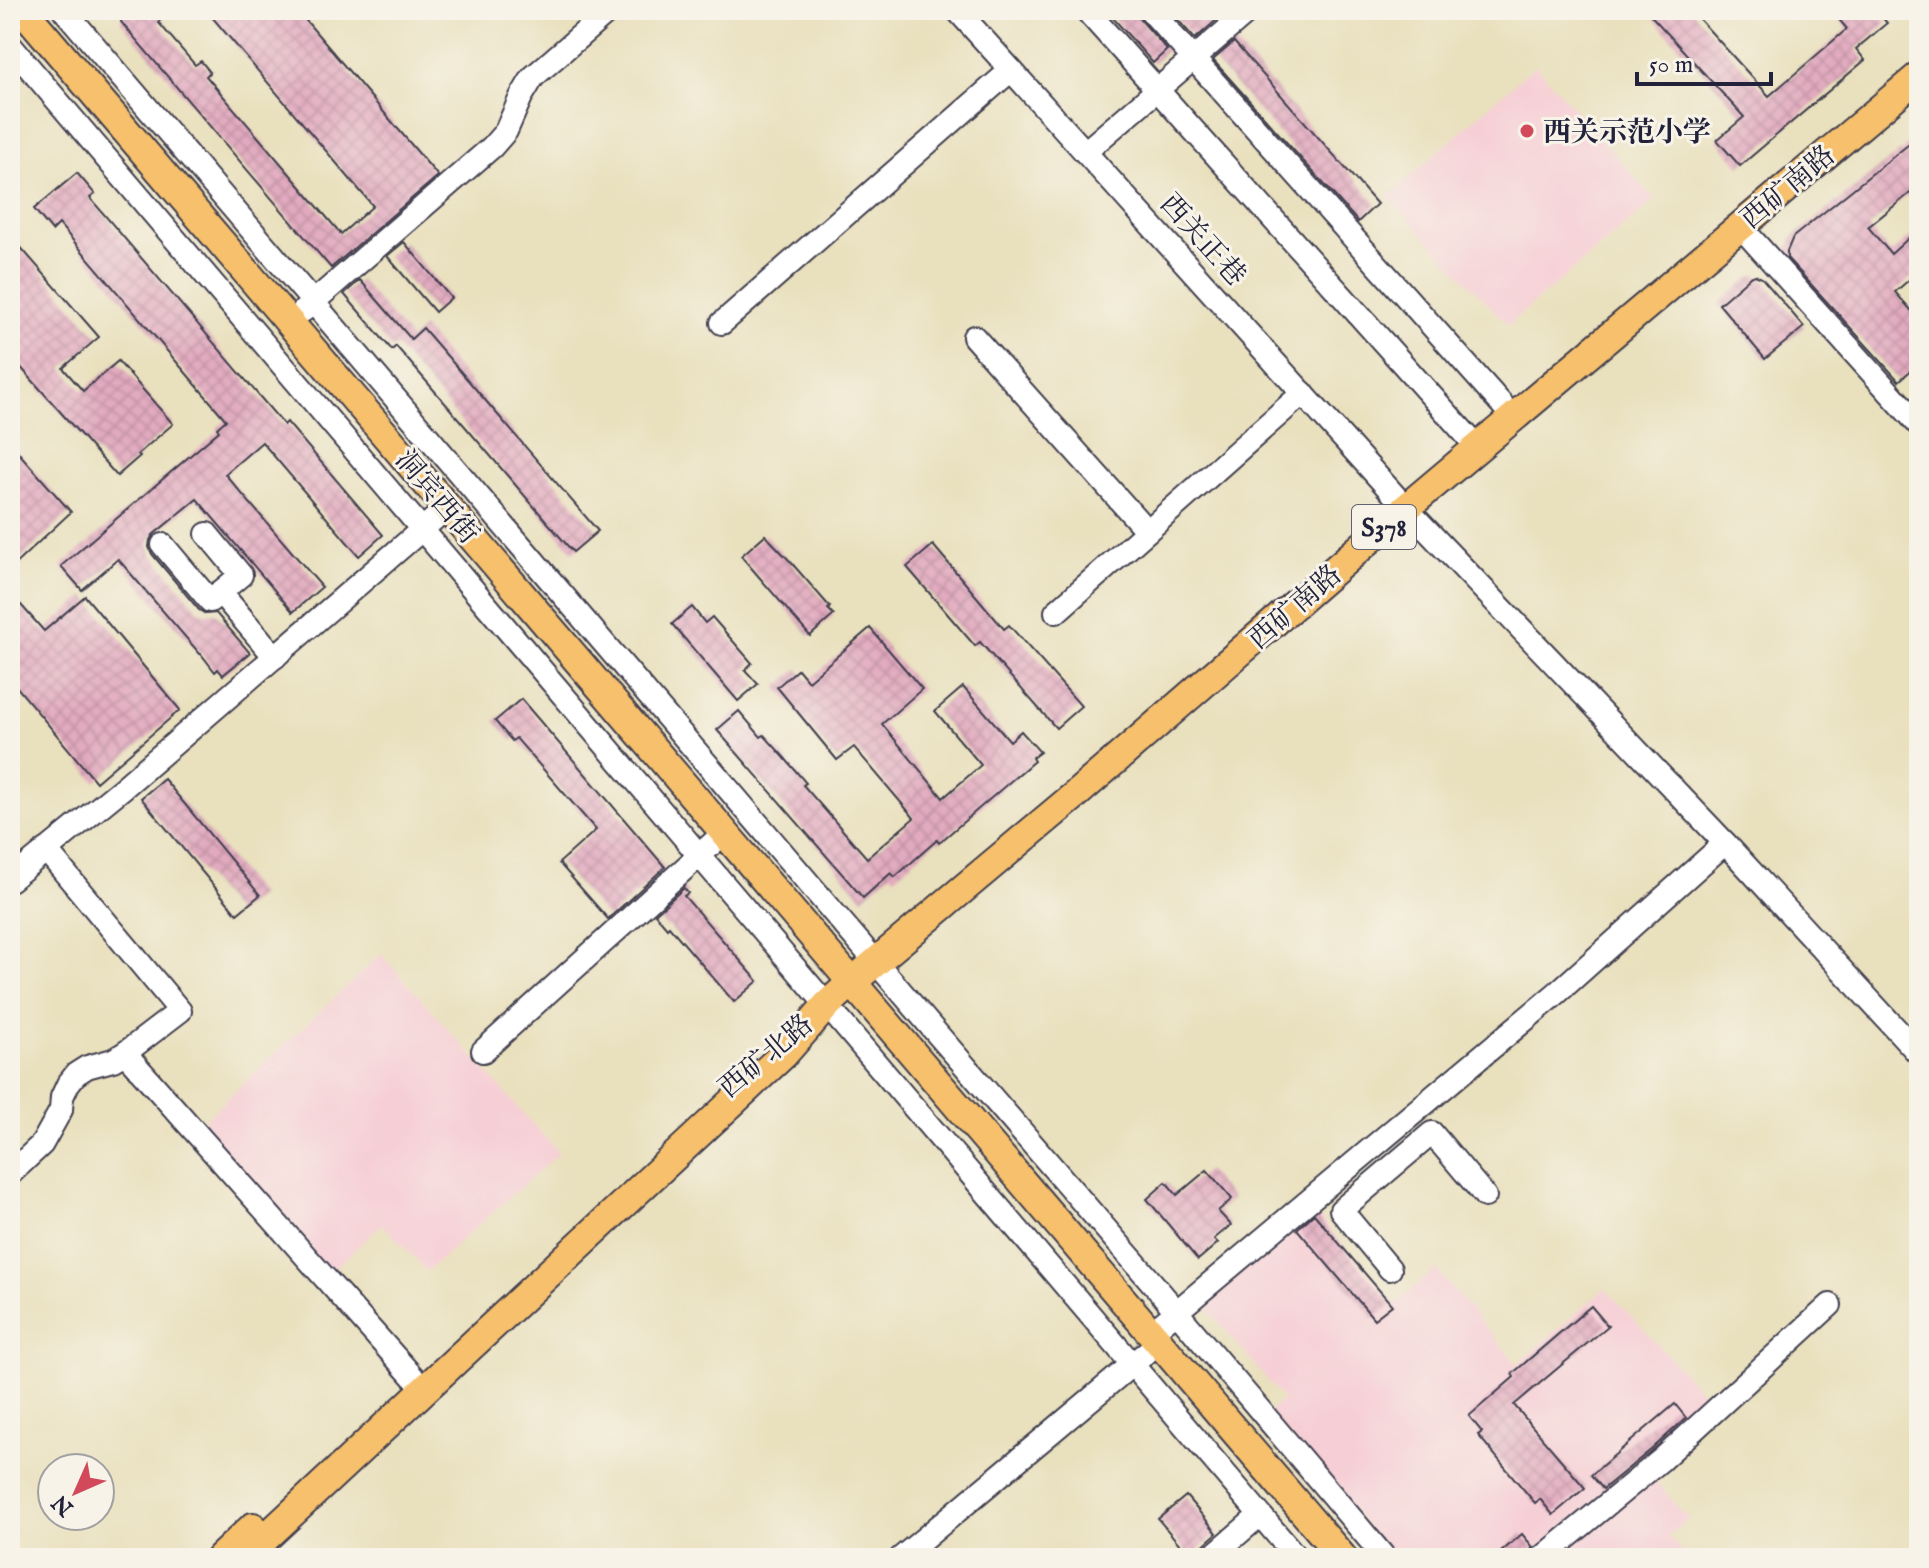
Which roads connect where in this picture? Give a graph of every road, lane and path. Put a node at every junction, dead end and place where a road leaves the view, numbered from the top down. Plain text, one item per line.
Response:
1 (63, 10) edge
2 (610, 10) edge
3 (957, 10) edge
4 (1086, 10) edge
5 (1150, 10) edge
6 (1245, 12) edge
7 (31, 20) edge
8 (11, 50) edge
9 (1193, 58) junction
10 (1011, 70) junction
11 (1919, 76) edge
12 (1157, 89) junction
13 (1085, 152) junction
14 (1740, 226) junction
15 (313, 302) junction
16 (290, 322) junction
17 (722, 323) dead end
18 (974, 337) dead end
19 (1303, 393) junction
20 (1514, 418) junction
21 (1919, 425) edge
22 (1478, 448) junction
23 (448, 507) junction
24 (1406, 508) junction
25 (423, 529) junction
26 (1147, 531) junction
27 (207, 534) dead end
28 (163, 545) dead end
29 (220, 592) junction
30 (1056, 612) dead end
31 (275, 657) junction
32 (725, 832) junction
33 (1725, 843) junction
34 (46, 850) junction
35 (700, 854) junction
36 (10, 880) edge
37 (876, 962) junction
38 (852, 982) junction
39 (827, 1005) junction
40 (483, 1051) dead end
41 (125, 1053) junction
42 (1919, 1054) edge
43 (1415, 1113) junction
44 (1432, 1133) junction
45 (10, 1174) edge
46 (1485, 1196) dead end
47 (1390, 1269) dead end
48 (1830, 1305) dead end
49 (1177, 1312) junction
50 (1155, 1338) junction
51 (1133, 1364) junction
52 (413, 1377) junction
53 (1260, 1515) junction
54 (220, 1558) edge
55 (244, 1558) edge
56 (901, 1558) edge
57 (1210, 1558) edge
58 (1297, 1558) edge
59 (1343, 1558) edge
60 (1385, 1558) edge
61 (1542, 1558) edge

1 - 7 street
1 - 15 street
2 - 15 street
3 - 10 street, 西关正巷
4 - 12 street
5 - 9 street
6 - 9 street
7 - 8 street
7 - 16 main road, 洞宾西街
8 - 25 street
9 - 12 street
9 - 20 street
10 - 13 street, 西关正巷
10 - 17 street
11 - 14 main road, 西矿南路 / S378
12 - 13 street
12 - 22 street
13 - 19 street, 西关正巷
14 - 20 main road, 西矿南路 / S378
14 - 21 street
15 - 16 street
15 - 37 street
16 - 23 main road, 洞宾西街
18 - 26 street
19 - 24 street, 西关正巷
19 - 26 street
20 - 22 main road, 西矿南路 / S378
22 - 24 main road, 西矿南路 / S378
23 - 25 street
23 - 32 main road, 洞宾西街
24 - 33 street, 西关正巷
24 - 37 main road, 西矿南路 / S378
25 - 31 street
25 - 35 street
26 - 30 street
27 - 29 street
28 - 29 street
29 - 31 street
31 - 34 street
32 - 35 street
32 - 38 main road, 洞宾西街
33 - 42 street, 西关正巷
33 - 43 street
34 - 36 street
34 - 41 street
35 - 39 street
35 - 40 street
37 - 38 main road, 西矿南路 / S378
37 - 49 street
38 - 39 main road, 西矿南路
38 - 50 main road, 洞宾西街
39 - 51 street
39 - 52 main road, 西矿北路
39 - 55 main road, 西矿北路
41 - 45 street
41 - 52 street
43 - 44 street
43 - 49 street
44 - 46 street
44 - 47 street
48 - 61 street
49 - 50 street
49 - 60 street
50 - 51 street
50 - 59 main road, 洞宾西街
51 - 53 street
51 - 56 street
52 - 54 main road, 西矿北路
53 - 57 street
53 - 58 street

